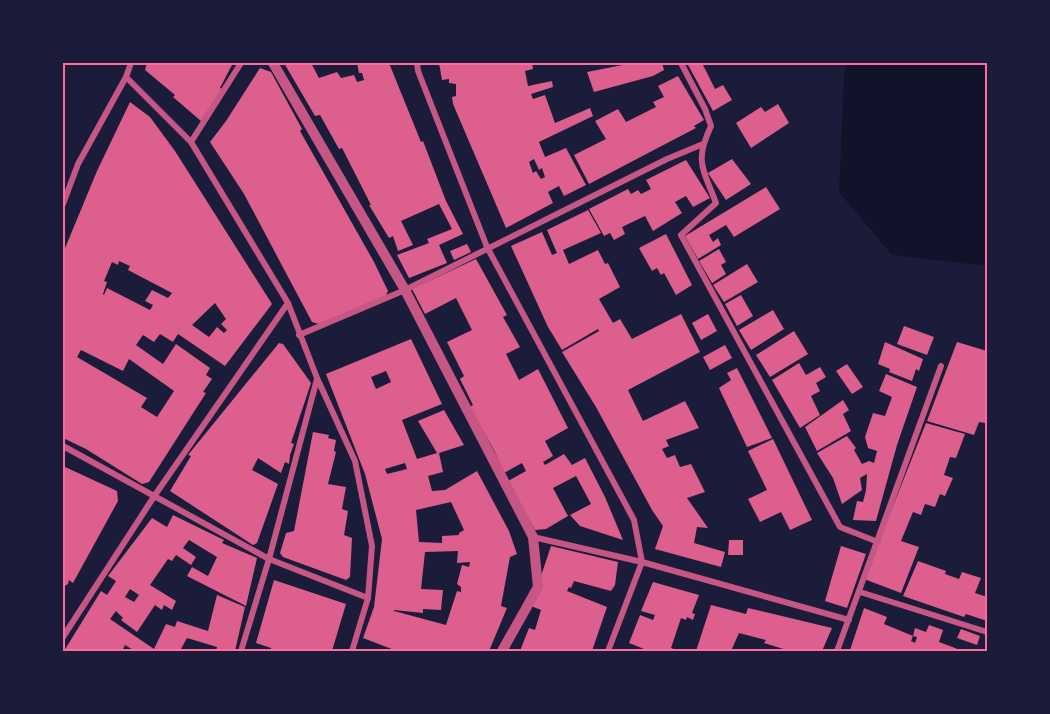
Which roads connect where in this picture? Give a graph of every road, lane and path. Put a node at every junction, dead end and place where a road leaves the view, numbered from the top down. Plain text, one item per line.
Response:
1 (131, 63) edge
2 (241, 63) edge
3 (273, 63) edge
4 (417, 63) edge
5 (681, 63) edge
6 (126, 77) junction
7 (190, 142) junction
8 (703, 144) junction
9 (63, 204) edge
10 (487, 247) junction
11 (405, 290) junction
12 (288, 303) junction
13 (299, 336) junction
14 (941, 366) dead end
15 (317, 378) junction
16 (63, 446) edge
17 (155, 495) junction
18 (533, 537) junction
19 (878, 543) junction
20 (269, 559) junction
21 (642, 562) junction
22 (860, 591) junction
23 (368, 598) junction
24 (849, 620) junction
25 (987, 632) edge
26 (63, 637) edge
27 (354, 650) edge
28 (241, 651) edge
29 (502, 651) edge
30 (608, 651) edge
31 (837, 651) edge

1 - 6 street
2 - 7 street
3 - 11 street
4 - 10 street
5 - 8 street
6 - 7 street
6 - 9 street
7 - 12 street
8 - 10 street
8 - 19 street
10 - 11 street
10 - 21 street
11 - 13 street
11 - 18 street
12 - 13 street
12 - 17 street
13 - 15 street
14 - 19 street
15 - 20 street
15 - 23 street
16 - 17 street
17 - 20 street
17 - 26 street
18 - 21 street
18 - 29 street
19 - 22 street
20 - 23 street
20 - 28 street
21 - 24 street
21 - 30 street
22 - 24 street
22 - 25 street
23 - 27 street
24 - 31 street

